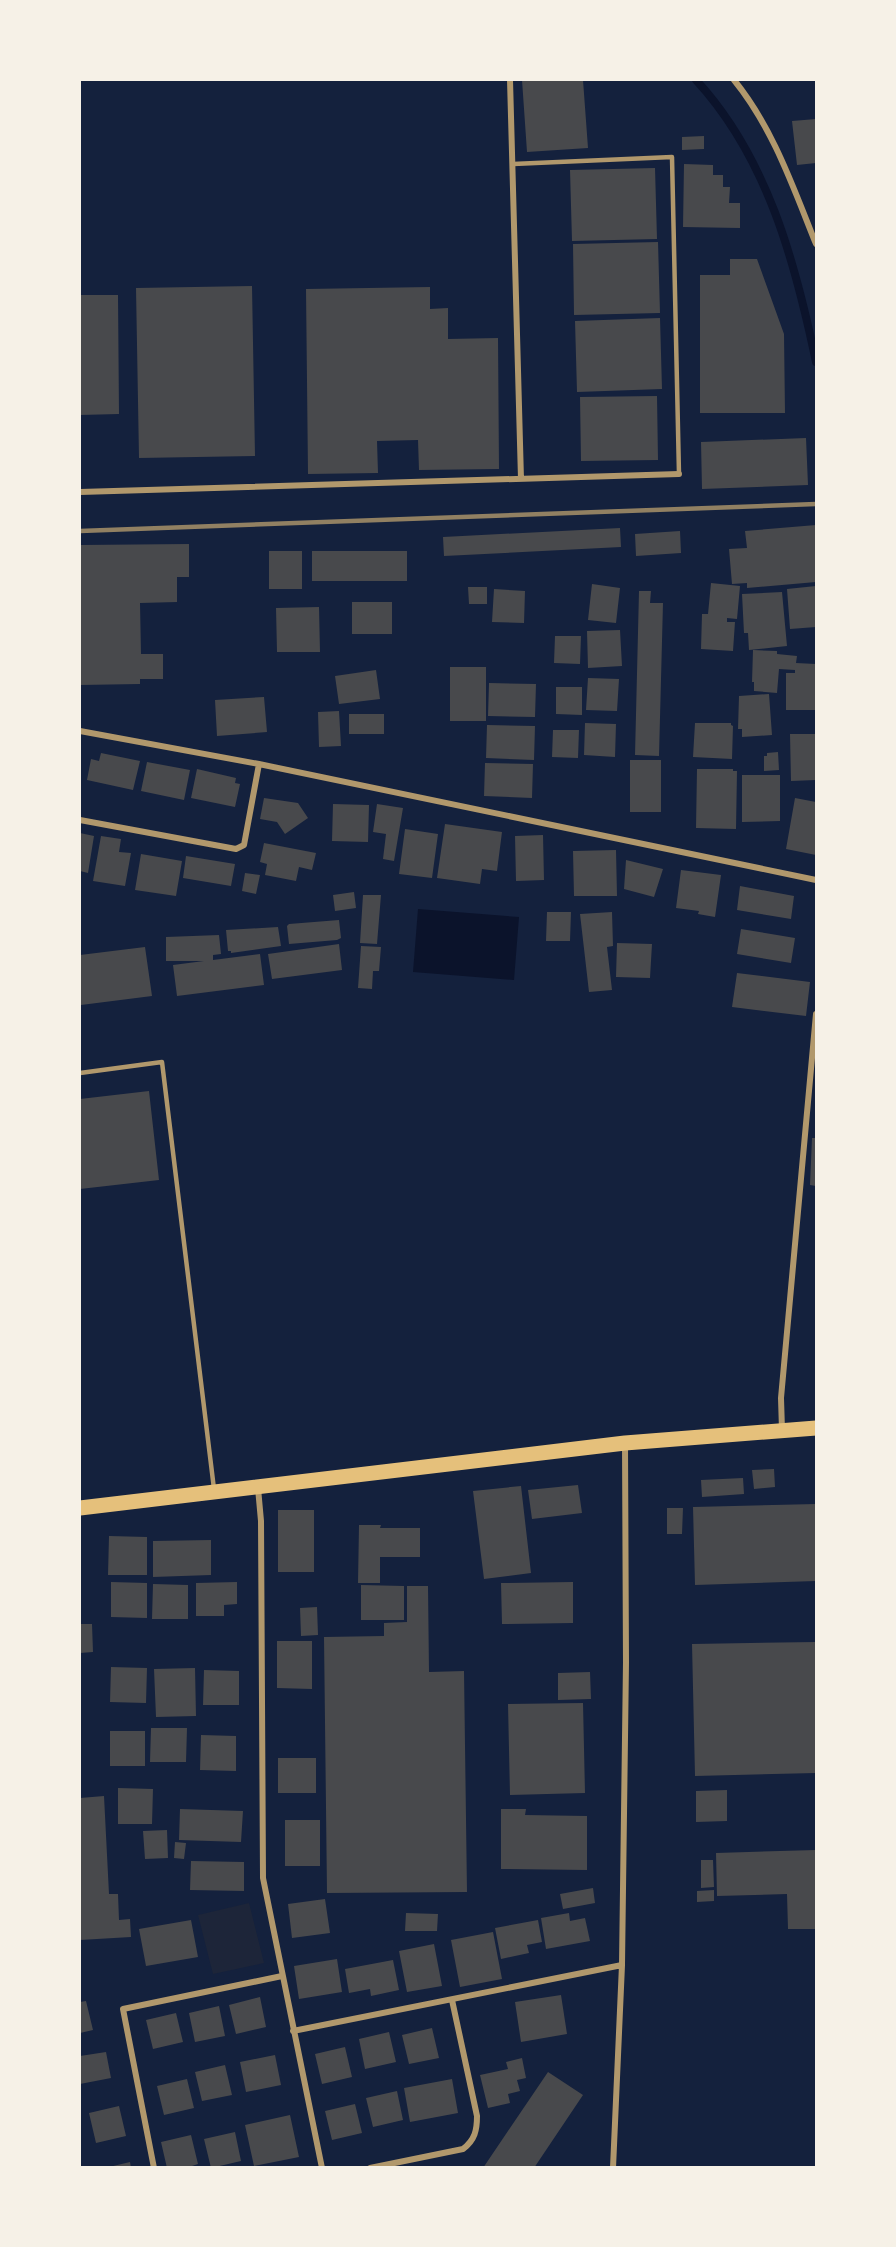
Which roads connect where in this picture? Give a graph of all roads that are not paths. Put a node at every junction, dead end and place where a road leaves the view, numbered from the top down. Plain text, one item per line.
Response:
1 (510, 80) edge
2 (734, 80) edge
3 (513, 164) junction
4 (816, 244) edge
5 (679, 474) joint
6 (521, 479) junction
7 (80, 492) edge
8 (80, 731) edge
9 (259, 764) junction
10 (80, 820) edge
11 (816, 880) edge
12 (816, 1014) edge
13 (80, 1073) edge
14 (816, 1428) edge
15 (782, 1431) junction
16 (625, 1443) junction
17 (258, 1487) junction
18 (214, 1492) junction
19 (80, 1508) edge
20 (622, 1965) junction
21 (282, 1976) junction
22 (452, 2000) junction
23 (293, 2031) junction
24 (154, 2168) edge
25 (322, 2168) edge
26 (370, 2168) edge
27 (613, 2168) edge

1 - 3 street
2 - 4 street
3 - 5 lane
3 - 6 street
5 - 6 street
6 - 7 street
8 - 9 street
9 - 10 street
9 - 11 street
12 - 15 street
13 - 18 lane
14 - 15 main road
15 - 16 main road
16 - 17 main road
16 - 20 street
17 - 18 main road
17 - 21 street
18 - 19 main road
20 - 22 street
20 - 27 street
21 - 23 street
21 - 24 street
22 - 23 street
22 - 26 street
23 - 25 street

